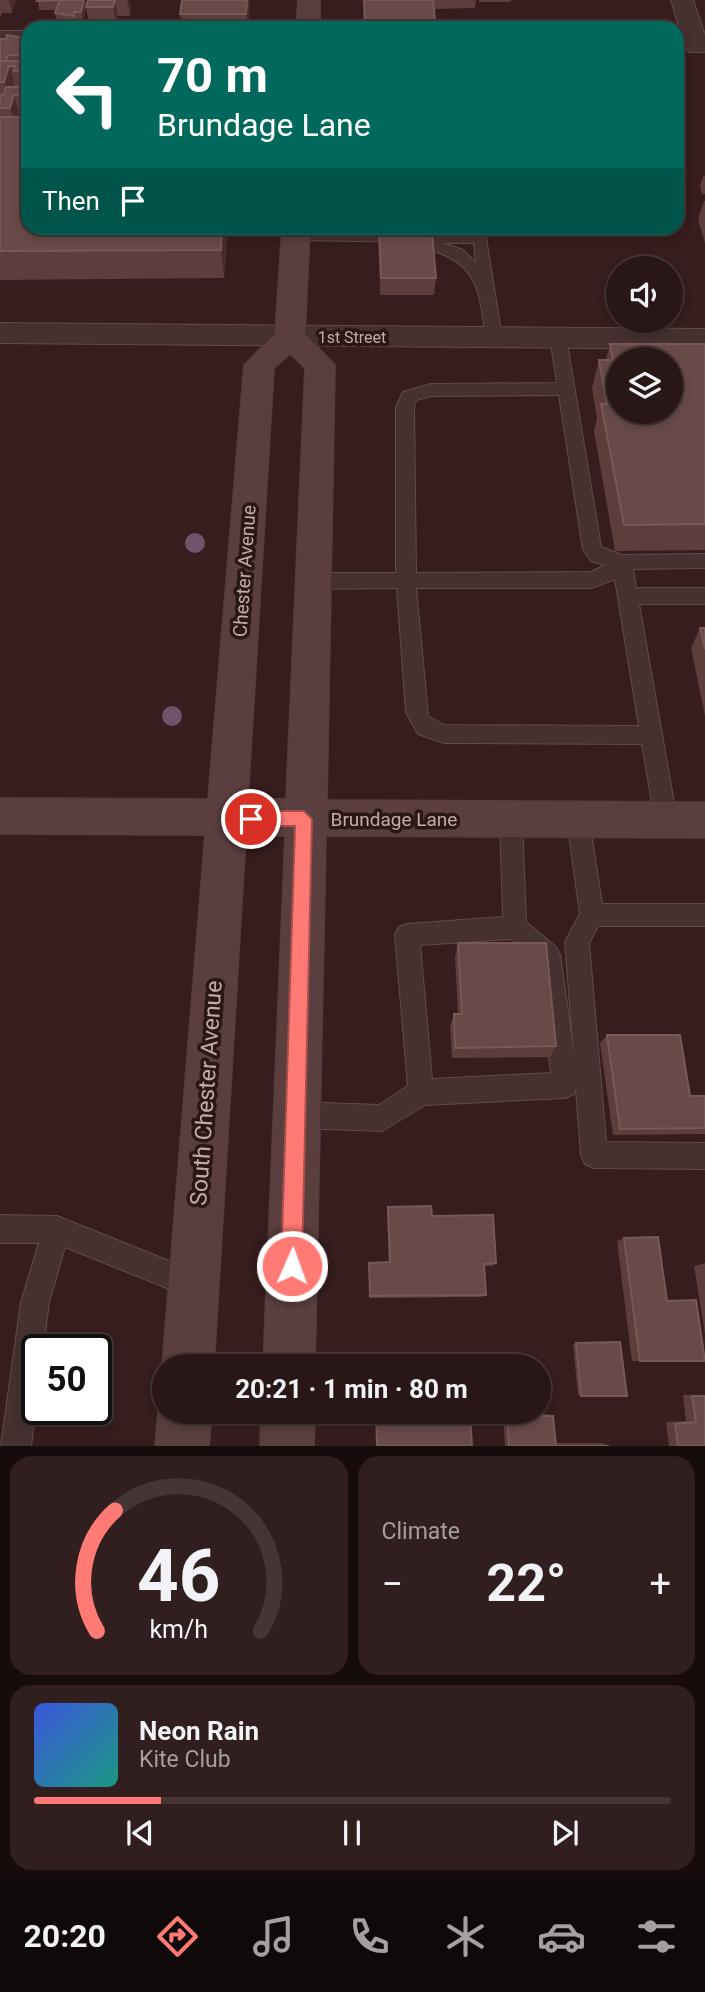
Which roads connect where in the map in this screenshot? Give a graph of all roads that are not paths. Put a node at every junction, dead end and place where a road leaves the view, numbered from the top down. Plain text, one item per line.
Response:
1 (309, 0) edge
2 (682, 0) edge
3 (308, 21) edge
4 (0, 35) edge
5 (21, 35) edge
6 (697, 47) dead end
7 (296, 235) edge
8 (322, 235) edge
9 (340, 237) junction
10 (488, 287) junction
11 (0, 333) edge
12 (290, 337) junction
13 (494, 338) junction
14 (558, 338) junction
15 (705, 339) edge
16 (565, 389) junction
17 (622, 562) junction
18 (705, 562) edge
19 (313, 581) junction
20 (406, 581) junction
21 (628, 596) junction
22 (705, 596) edge
23 (651, 735) junction
24 (0, 816) edge
25 (225, 819) junction
26 (304, 819) junction
27 (511, 820) junction
28 (578, 820) junction
29 (666, 820) junction
30 (705, 820) edge
31 (592, 915) junction
32 (705, 915) edge
33 (515, 928) junction
34 (421, 1092) junction
35 (296, 1115) junction
36 (705, 1156) edge
37 (0, 1229) edge
38 (57, 1230) junction
39 (194, 1286) junction
40 (189, 1354) edge
41 (289, 1354) edge
42 (184, 1424) edge
43 (288, 1424) edge
44 (16, 1446) edge
45 (182, 1446) edge
46 (287, 1446) edge

1 - 3 main road
2 - 6 street
4 - 5 lane
7 - 12 main road
8 - 9 lane
9 - 10 lane
9 - 10 lane
10 - 13 lane
11 - 12 street, 1st Street
12 - 13 street, 1st Street
12 - 19 main road
12 - 25 main road, Chester Avenue
13 - 14 street, 1st Street
14 - 15 street, 1st Street
14 - 16 lane
16 - 17 lane
16 - 20 lane
17 - 18 lane
17 - 20 lane
17 - 21 lane
19 - 20 lane
19 - 26 main road
20 - 23 lane
21 - 22 lane
21 - 23 lane
23 - 29 lane
24 - 25 main road, Brundage Lane
25 - 26 main road, Brundage Lane
25 - 39 main road, South Chester Avenue
26 - 27 main road, Brundage Lane
26 - 35 main road
27 - 28 main road, Brundage Lane
27 - 33 lane
28 - 29 main road, Brundage Lane
28 - 31 lane
29 - 30 main road, Brundage Lane
31 - 32 lane
31 - 36 lane
33 - 34 lane
33 - 34 lane
34 - 35 lane
35 - 41 main road
37 - 38 lane
38 - 39 lane
38 - 44 lane
39 - 40 main road, South Chester Avenue
42 - 45 main road
43 - 46 main road

